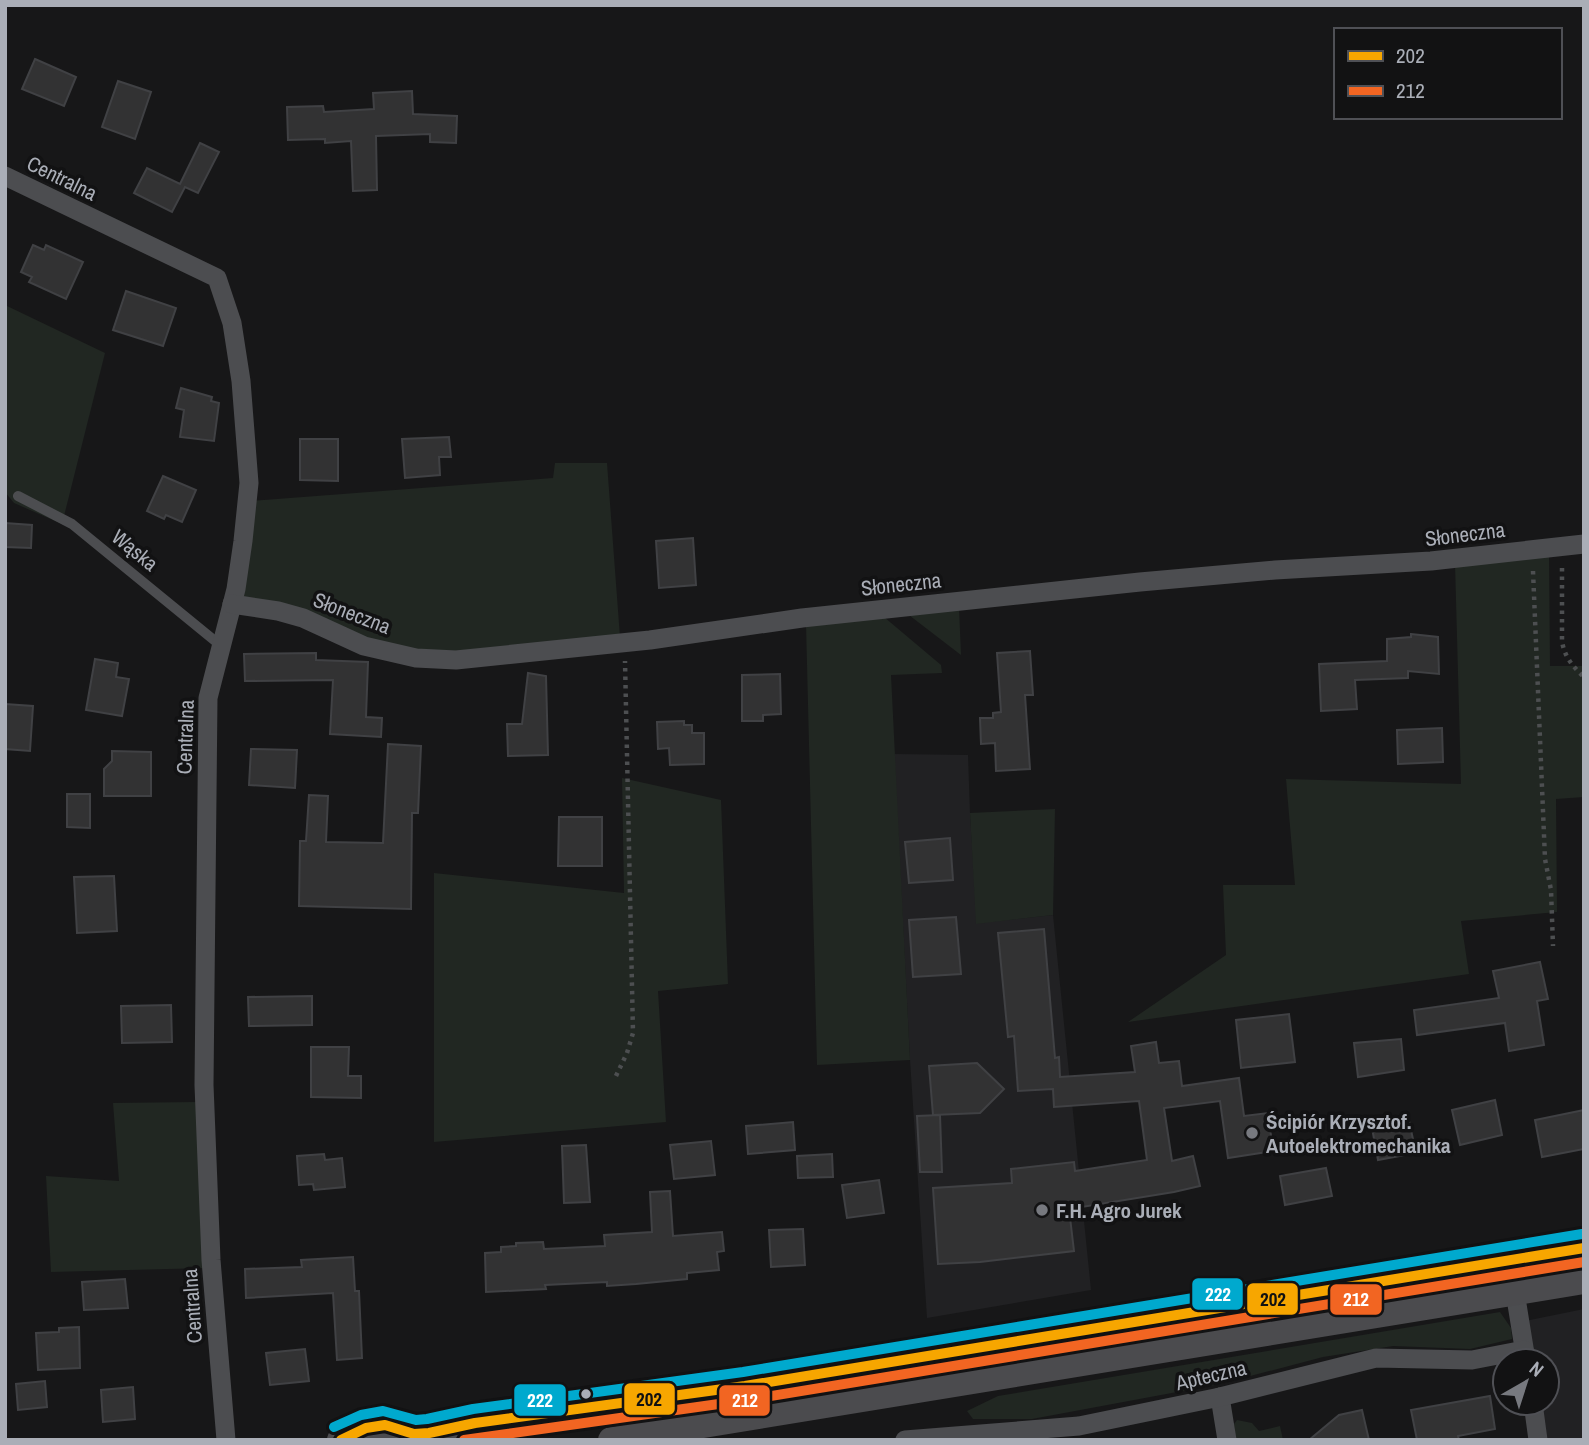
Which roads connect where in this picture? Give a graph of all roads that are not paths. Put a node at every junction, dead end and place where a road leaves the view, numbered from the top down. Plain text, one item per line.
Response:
1 (5, 176) edge
2 (18, 496) dead end
3 (1584, 544) edge
4 (232, 604) junction
5 (220, 645) junction
6 (1584, 1248) edge
7 (1584, 1281) edge
8 (1515, 1292) junction
9 (1524, 1347) edge
10 (1491, 1358) edge
11 (1220, 1397) junction
12 (1535, 1417) edge
13 (416, 1437) edge
14 (918, 1439) edge
15 (226, 1440) edge
16 (340, 1440) edge
17 (611, 1440) edge
18 (1227, 1440) edge
19 (1538, 1440) edge

1 - 4 street, Centralna
2 - 5 lane, Wąska
3 - 4 street, Słoneczna
4 - 5 street, Centralna
5 - 15 street, Centralna
6 - 13 main road
7 - 8 main road
8 - 9 street
8 - 17 main road
10 - 11 street, Apteczna
11 - 14 street, Apteczna
11 - 18 street
12 - 19 street
13 - 16 main road

